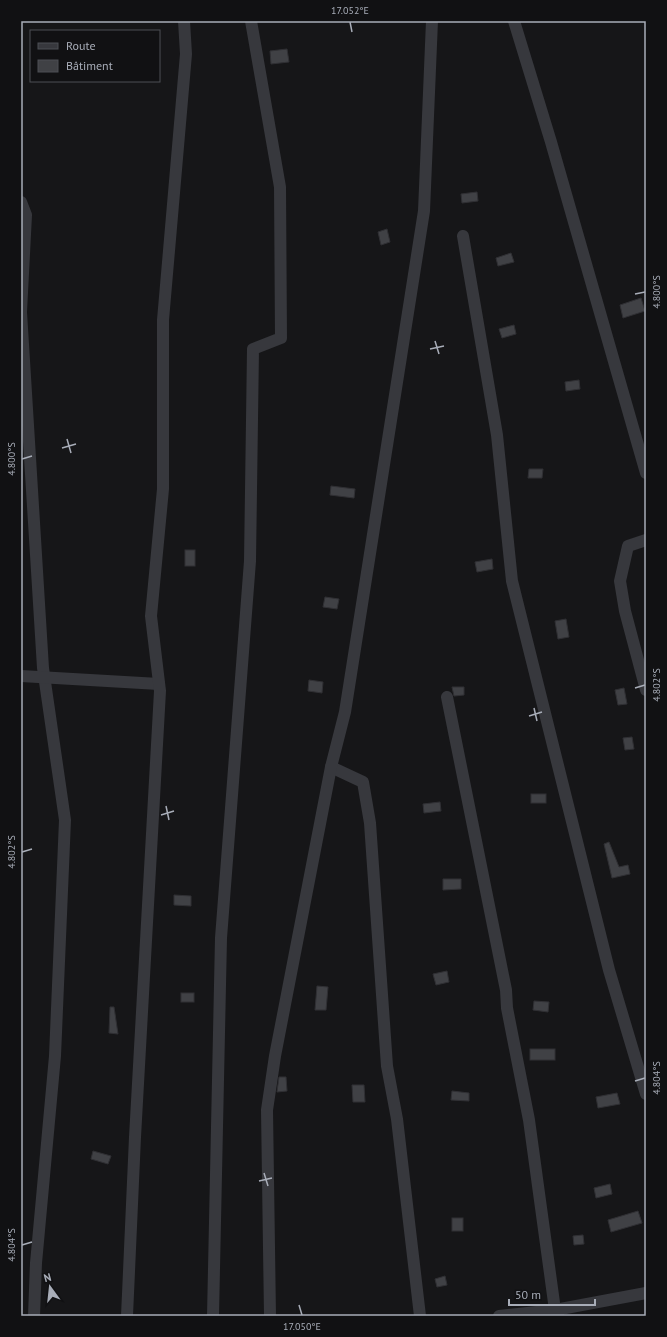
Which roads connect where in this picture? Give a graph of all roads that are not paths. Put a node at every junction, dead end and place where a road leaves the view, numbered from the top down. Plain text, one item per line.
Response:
1 (184, 21) edge
2 (251, 21) edge
3 (432, 21) edge
4 (514, 21) edge
5 (21, 202) edge
6 (463, 236) dead end
7 (646, 473) edge
8 (27, 505) edge
9 (646, 540) edge
10 (21, 676) edge
11 (44, 677) junction
12 (159, 684) junction
13 (646, 690) edge
14 (447, 697) dead end
15 (331, 767) junction
16 (646, 1094) edge
17 (646, 1294) edge
18 (556, 1313) edge
19 (34, 1316) edge
20 (127, 1316) edge
21 (213, 1316) edge
22 (270, 1316) edge
23 (420, 1316) edge
24 (499, 1316) edge

1 - 12 street
2 - 21 street
3 - 15 street
4 - 7 street
5 - 8 street
6 - 16 street
8 - 11 street
9 - 13 street
10 - 11 street
11 - 12 street
11 - 19 street
12 - 20 street
14 - 18 street
15 - 22 street
15 - 23 street
17 - 18 street
18 - 24 street

